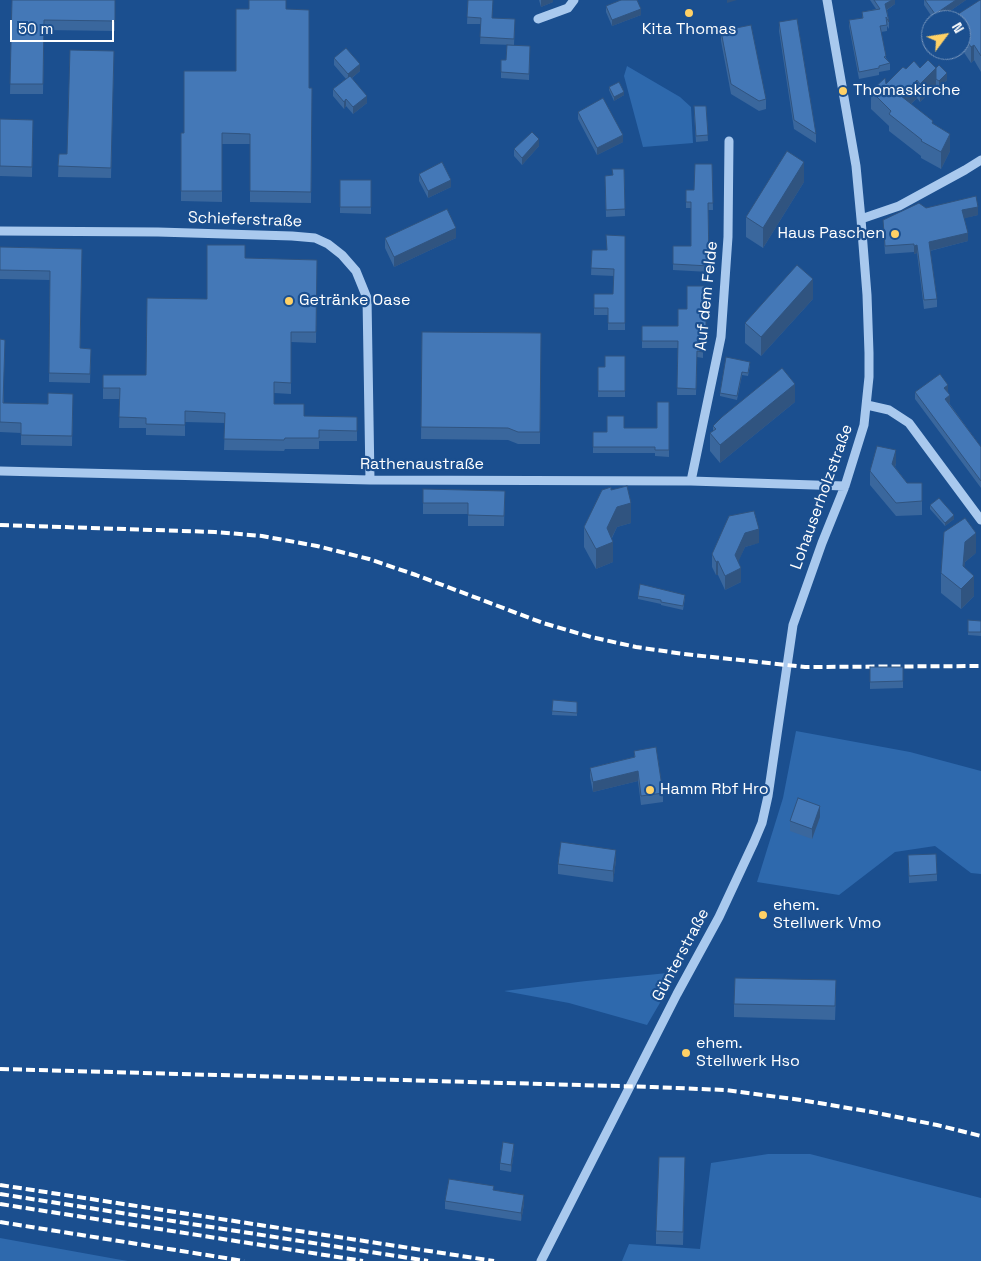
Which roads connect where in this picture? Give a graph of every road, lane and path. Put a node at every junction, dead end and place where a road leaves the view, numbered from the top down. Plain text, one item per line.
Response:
1 (574, 0) edge
2 (827, 0) edge
3 (538, 19) dead end
4 (729, 141) dead end
5 (981, 160) edge
6 (861, 218) junction
7 (0, 231) edge
8 (867, 405) junction
9 (0, 471) edge
10 (370, 480) junction
11 (691, 481) junction
12 (845, 486) junction
13 (981, 520) edge
14 (789, 645) joint
15 (541, 1261) edge

1 - 3 street
2 - 6 street, Lohauserholzstraße
4 - 11 street, Auf dem Felde
5 - 6 street
6 - 8 street, Lohauserholzstraße
7 - 10 street, Schieferstraße
8 - 12 street, Lohauserholzstraße
8 - 13 street
9 - 10 street, Rathenaustraße
10 - 11 street, Rathenaustraße
11 - 12 street, Rathenaustraße
12 - 14 street, Lohauserholzstraße
14 - 15 street, Günterstraße

